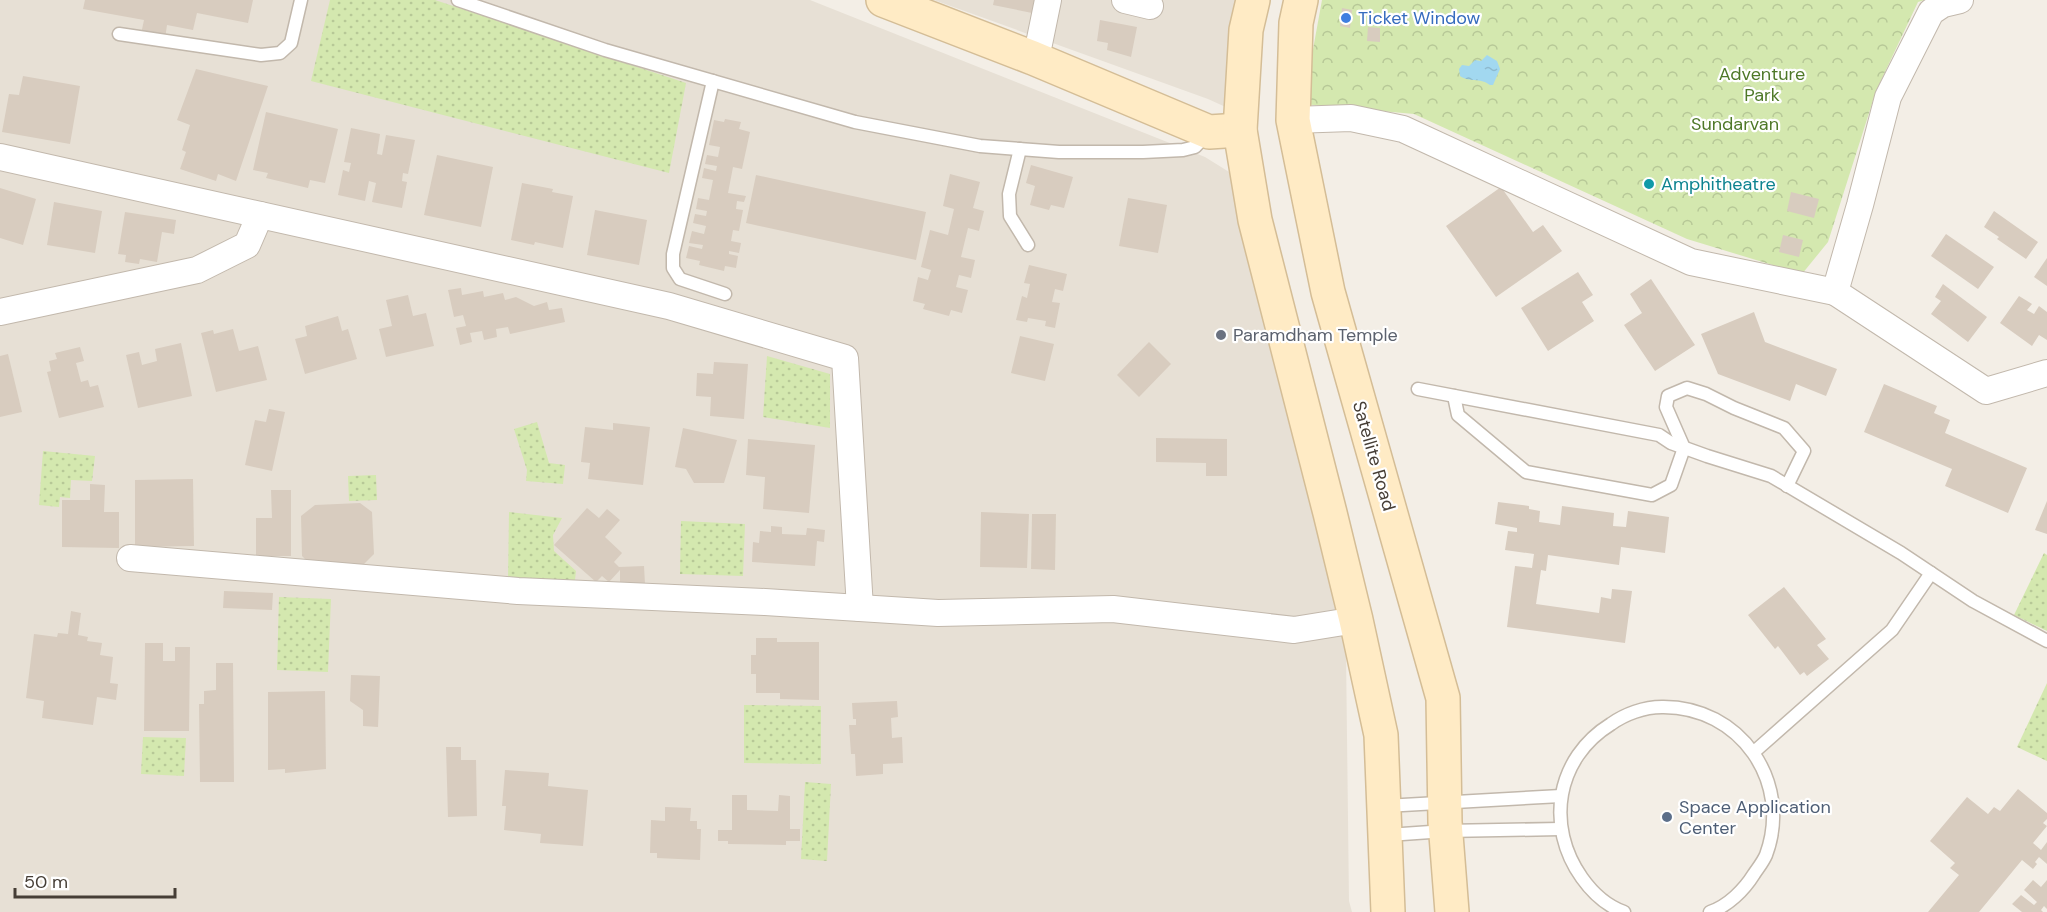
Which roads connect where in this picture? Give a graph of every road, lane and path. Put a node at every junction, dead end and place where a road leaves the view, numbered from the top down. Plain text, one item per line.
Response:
1 (301, 0) edge
2 (458, 0) edge
3 (883, 0) edge
4 (1048, 0) edge
5 (1125, 0) edge
6 (1252, 0) edge
7 (1301, 0) edge
8 (1960, 0) edge
9 (1150, 6) dead end
10 (922, 7) edge
11 (119, 34) dead end
12 (1039, 44) dead end
13 (713, 81) junction
14 (1293, 120) junction
15 (1225, 131) junction
16 (1020, 149) junction
17 (0, 157) edge
18 (260, 215) junction
19 (1028, 245) dead end
20 (1834, 292) junction
21 (725, 294) dead end
22 (0, 312) edge
23 (2047, 374) edge
24 (1418, 389) dead end
25 (1454, 396) junction
26 (1684, 448) junction
27 (1787, 486) junction
28 (130, 558) dead end
29 (1930, 573) junction
30 (860, 608) junction
31 (1356, 620) junction
32 (2047, 641) edge
33 (1754, 752) junction
34 (1561, 796) junction
35 (1445, 817) junction
36 (1384, 821) junction
37 (1560, 829) junction
38 (1388, 912) edge
39 (1452, 912) edge
40 (1624, 912) edge
41 (1710, 912) edge

1 - 11 lane
2 - 13 lane
3 - 10 main road
4 - 12 street
5 - 9 street
6 - 15 main road
7 - 14 main road, Satellite Road
8 - 20 street
10 - 15 main road
13 - 16 lane
13 - 21 lane
14 - 20 street
14 - 35 main road, Satellite Road
15 - 16 lane
15 - 31 main road
16 - 19 lane
17 - 18 street
18 - 22 street
18 - 30 street
20 - 23 street
24 - 25 lane
25 - 26 lane
25 - 26 lane
26 - 27 lane
26 - 27 lane
27 - 29 lane
28 - 30 street
29 - 32 lane
29 - 33 lane
30 - 31 street
31 - 36 main road
33 - 34 lane
33 - 41 lane
34 - 35 lane
34 - 37 lane
35 - 36 lane
35 - 36 lane
35 - 37 lane
35 - 39 main road, Satellite Road
36 - 38 main road
37 - 40 lane

